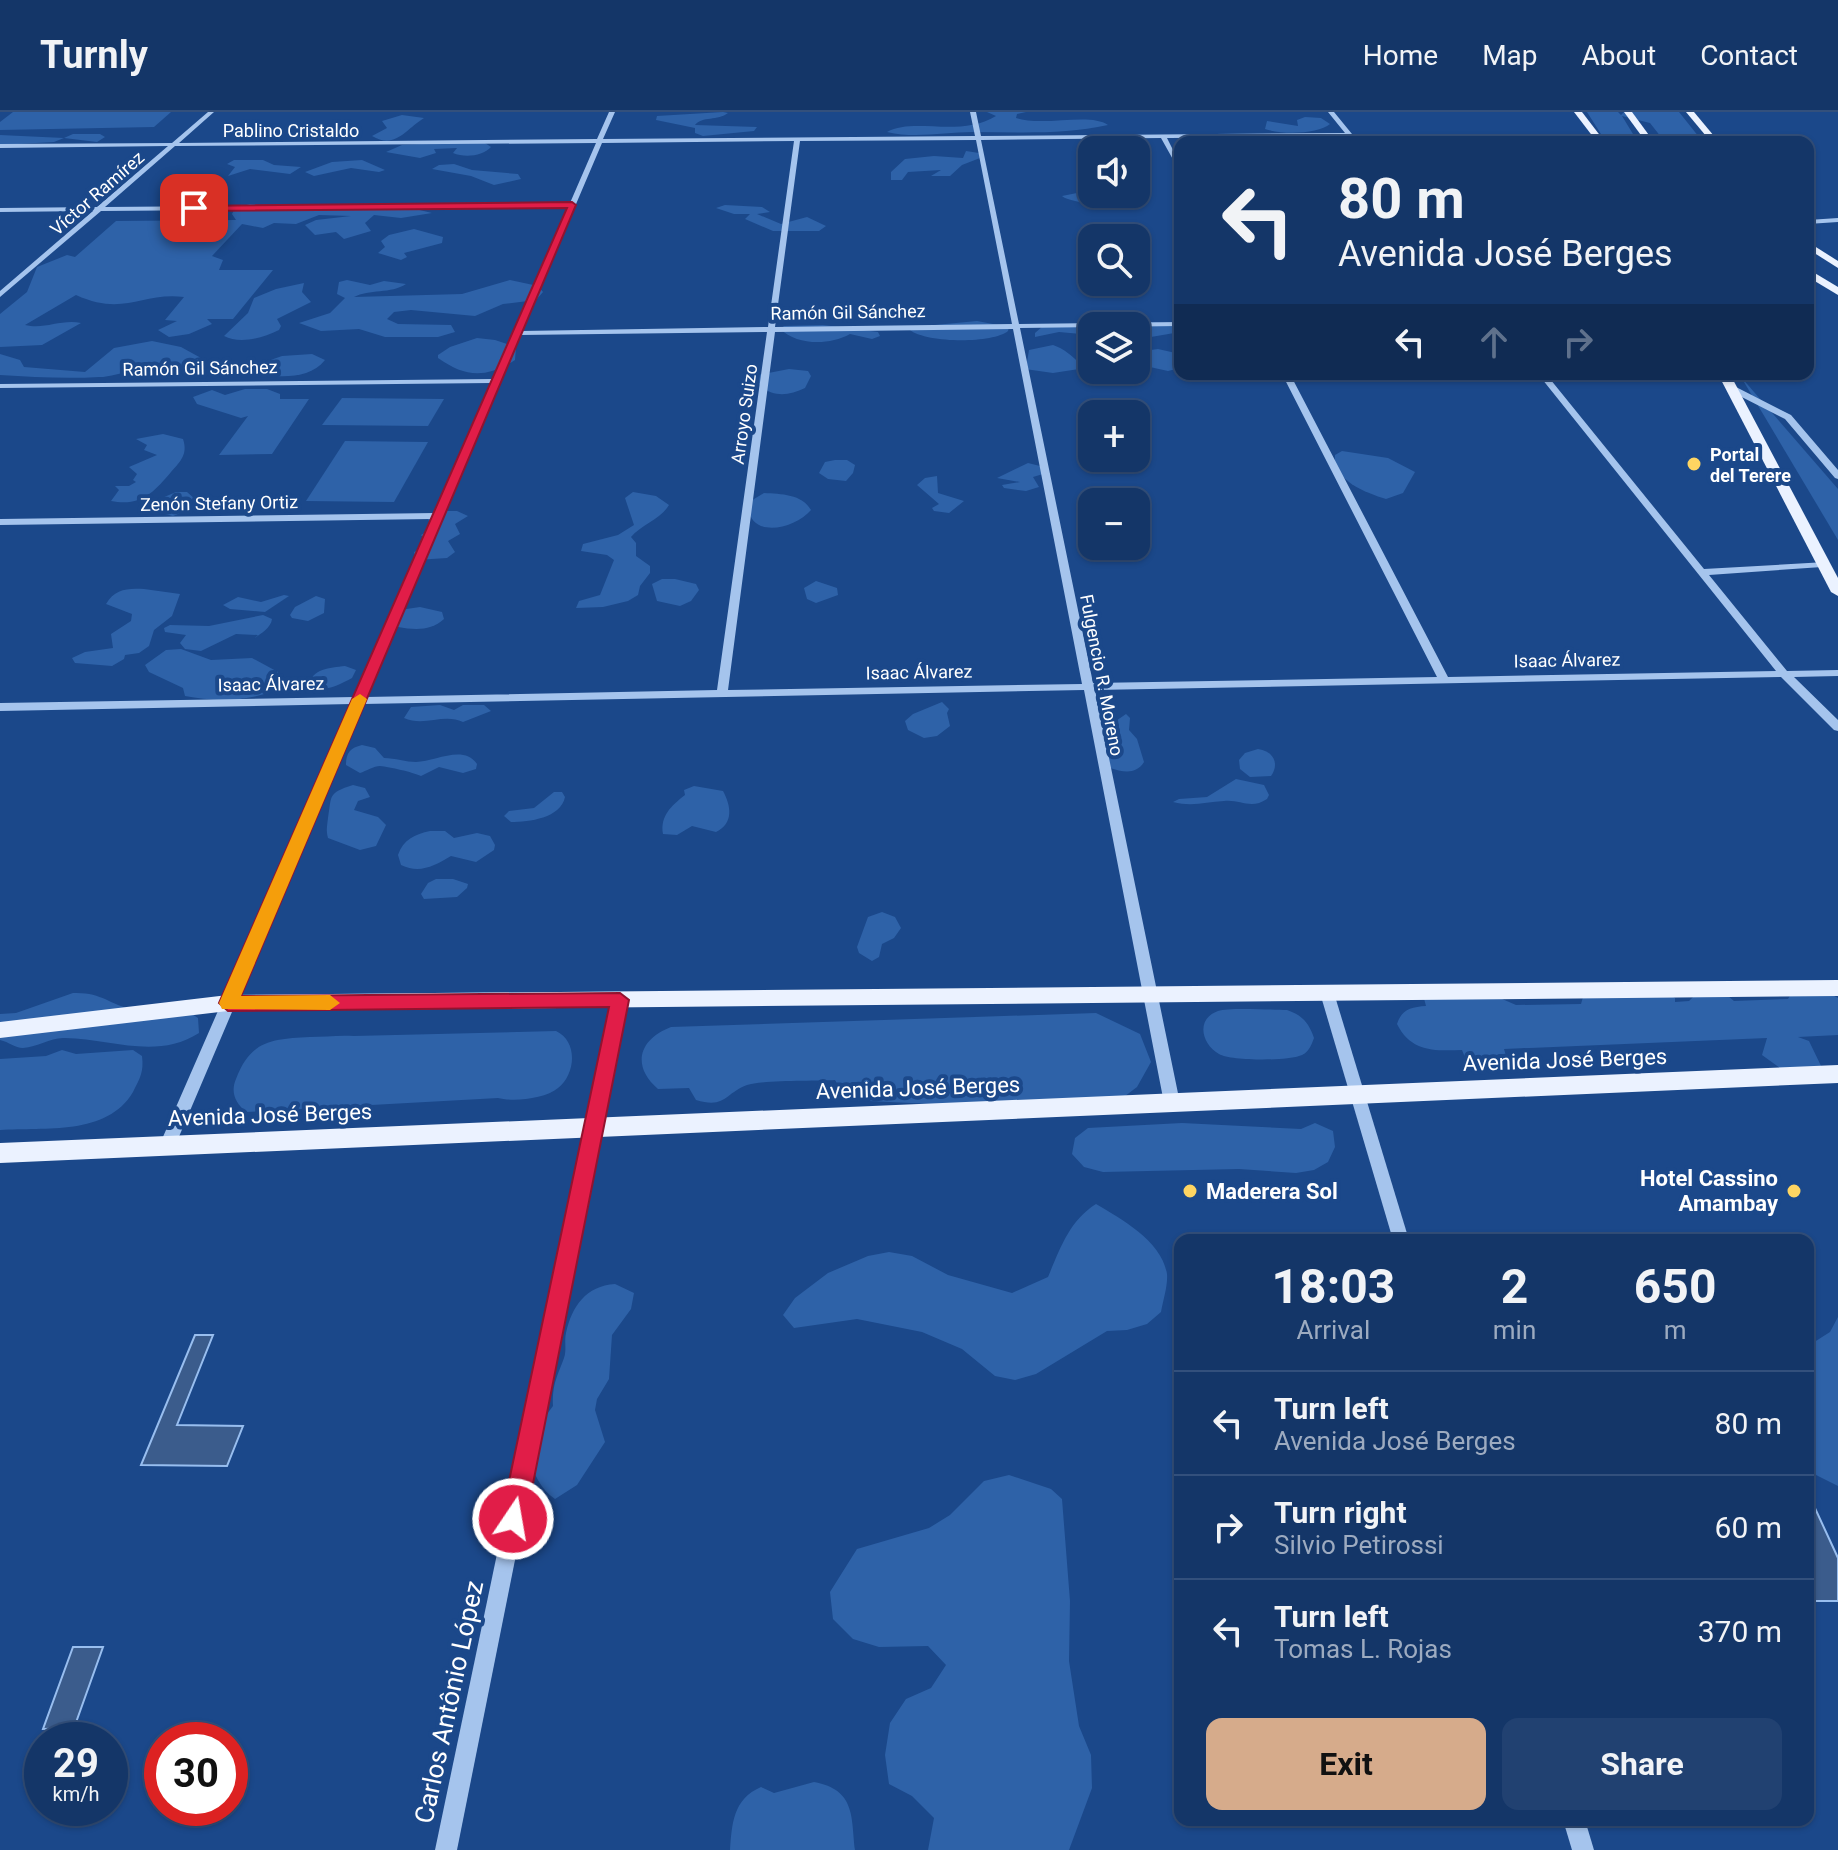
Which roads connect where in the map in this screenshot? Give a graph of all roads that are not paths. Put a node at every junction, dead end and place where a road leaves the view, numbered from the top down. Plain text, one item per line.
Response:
1 (211, 112) edge
2 (612, 112) edge
3 (973, 112) edge
4 (1331, 112) edge
5 (1578, 112) edge
6 (1628, 112) edge
7 (1690, 112) edge
8 (1350, 135) joint
9 (1256, 136) edge
10 (1596, 136) edge
11 (1646, 136) edge
12 (1710, 136) edge
13 (1163, 137) junction
14 (1174, 137) edge
15 (978, 138) junction
16 (797, 140) junction
17 (599, 141) junction
18 (173, 145) junction
19 (0, 146) edge
20 (1174, 158) edge
21 (572, 205) junction
22 (99, 209) junction
23 (0, 210) edge
24 (1838, 220) edge
25 (1814, 222) edge
26 (1814, 249) edge
27 (1838, 265) edge
28 (1814, 276) edge
29 (1838, 292) edge
30 (0, 295) edge
31 (1174, 324) edge
32 (1016, 326) junction
33 (772, 329) junction
34 (517, 333) junction
35 (1289, 380) edge
36 (1547, 380) edge
37 (1727, 380) edge
38 (496, 381) junction
39 (0, 386) edge
40 (1731, 388) junction
41 (1838, 476) edge
42 (438, 516) junction
43 (0, 522) edge
44 (1822, 564) junction
45 (1702, 572) junction
46 (1838, 592) edge
47 (1838, 673) edge
48 (1784, 674) junction
49 (1444, 680) junction
50 (1088, 687) junction
51 (722, 693) junction
52 (359, 700) junction
53 (0, 707) edge
54 (1838, 727) edge
55 (1838, 988) edge
56 (1327, 993) junction
57 (1150, 995) junction
58 (620, 1000) junction
59 (228, 1003) junction
60 (0, 1030) edge
61 (1838, 1074) edge
62 (1358, 1095) junction
63 (1172, 1103) junction
64 (593, 1128) junction
65 (167, 1146) junction
66 (0, 1153) edge
67 (1399, 1234) edge
68 (1576, 1826) edge
69 (446, 1850) edge
70 (1583, 1850) edge

1 - 18 street, Víctor Ramírez
2 - 17 street
3 - 15 street, Fulgencio R. Moreno
4 - 8 street
5 - 10 main road
6 - 11 main road
7 - 12 main road
8 - 9 street, Pablino Cristaldo
13 - 14 street, Pablino Cristaldo
13 - 15 street, Pablino Cristaldo
13 - 20 street
15 - 16 street, Pablino Cristaldo
15 - 32 street, Fulgencio R. Moreno
16 - 17 street, Pablino Cristaldo
16 - 33 street, Arroyo Suizo
17 - 18 street, Pablino Cristaldo
17 - 21 street
18 - 19 street, Pablino Cristaldo
18 - 22 street, Víctor Ramírez
21 - 22 street
21 - 34 street
22 - 23 street
22 - 30 street, Víctor Ramírez
24 - 25 street
26 - 27 main road
28 - 29 main road
31 - 32 street, Ramón Gil Sánchez
32 - 33 street, Ramón Gil Sánchez
32 - 50 street, Fulgencio R. Moreno
33 - 34 street, Ramón Gil Sánchez
33 - 51 street, Arroyo Suizo
34 - 38 street
35 - 49 street
36 - 45 street
37 - 40 main road
38 - 39 street, Ramón Gil Sánchez
38 - 42 street
40 - 41 street
40 - 44 main road
42 - 43 street, Zenón Stefany Ortiz
42 - 52 street
44 - 45 street
44 - 46 main road
45 - 48 street
47 - 48 street, Isaac Álvarez
48 - 49 street, Isaac Álvarez
48 - 54 street
49 - 50 street, Isaac Álvarez
50 - 51 street, Isaac Álvarez
50 - 57 street, Fulgencio R. Moreno
51 - 52 street, Isaac Álvarez
52 - 53 street, Isaac Álvarez
52 - 59 street
55 - 56 main road
56 - 57 main road
56 - 62 street
57 - 58 main road
57 - 63 street, Fulgencio R. Moreno
58 - 59 main road
58 - 64 street, Carlos Antônio López
59 - 60 main road
59 - 65 street
61 - 62 main road, Avenida José Berges
62 - 63 main road, Avenida José Berges
62 - 67 street
63 - 64 main road, Avenida José Berges
64 - 65 main road, Avenida José Berges
64 - 69 street, Carlos Antônio López
65 - 66 main road, Avenida José Berges
68 - 70 street

